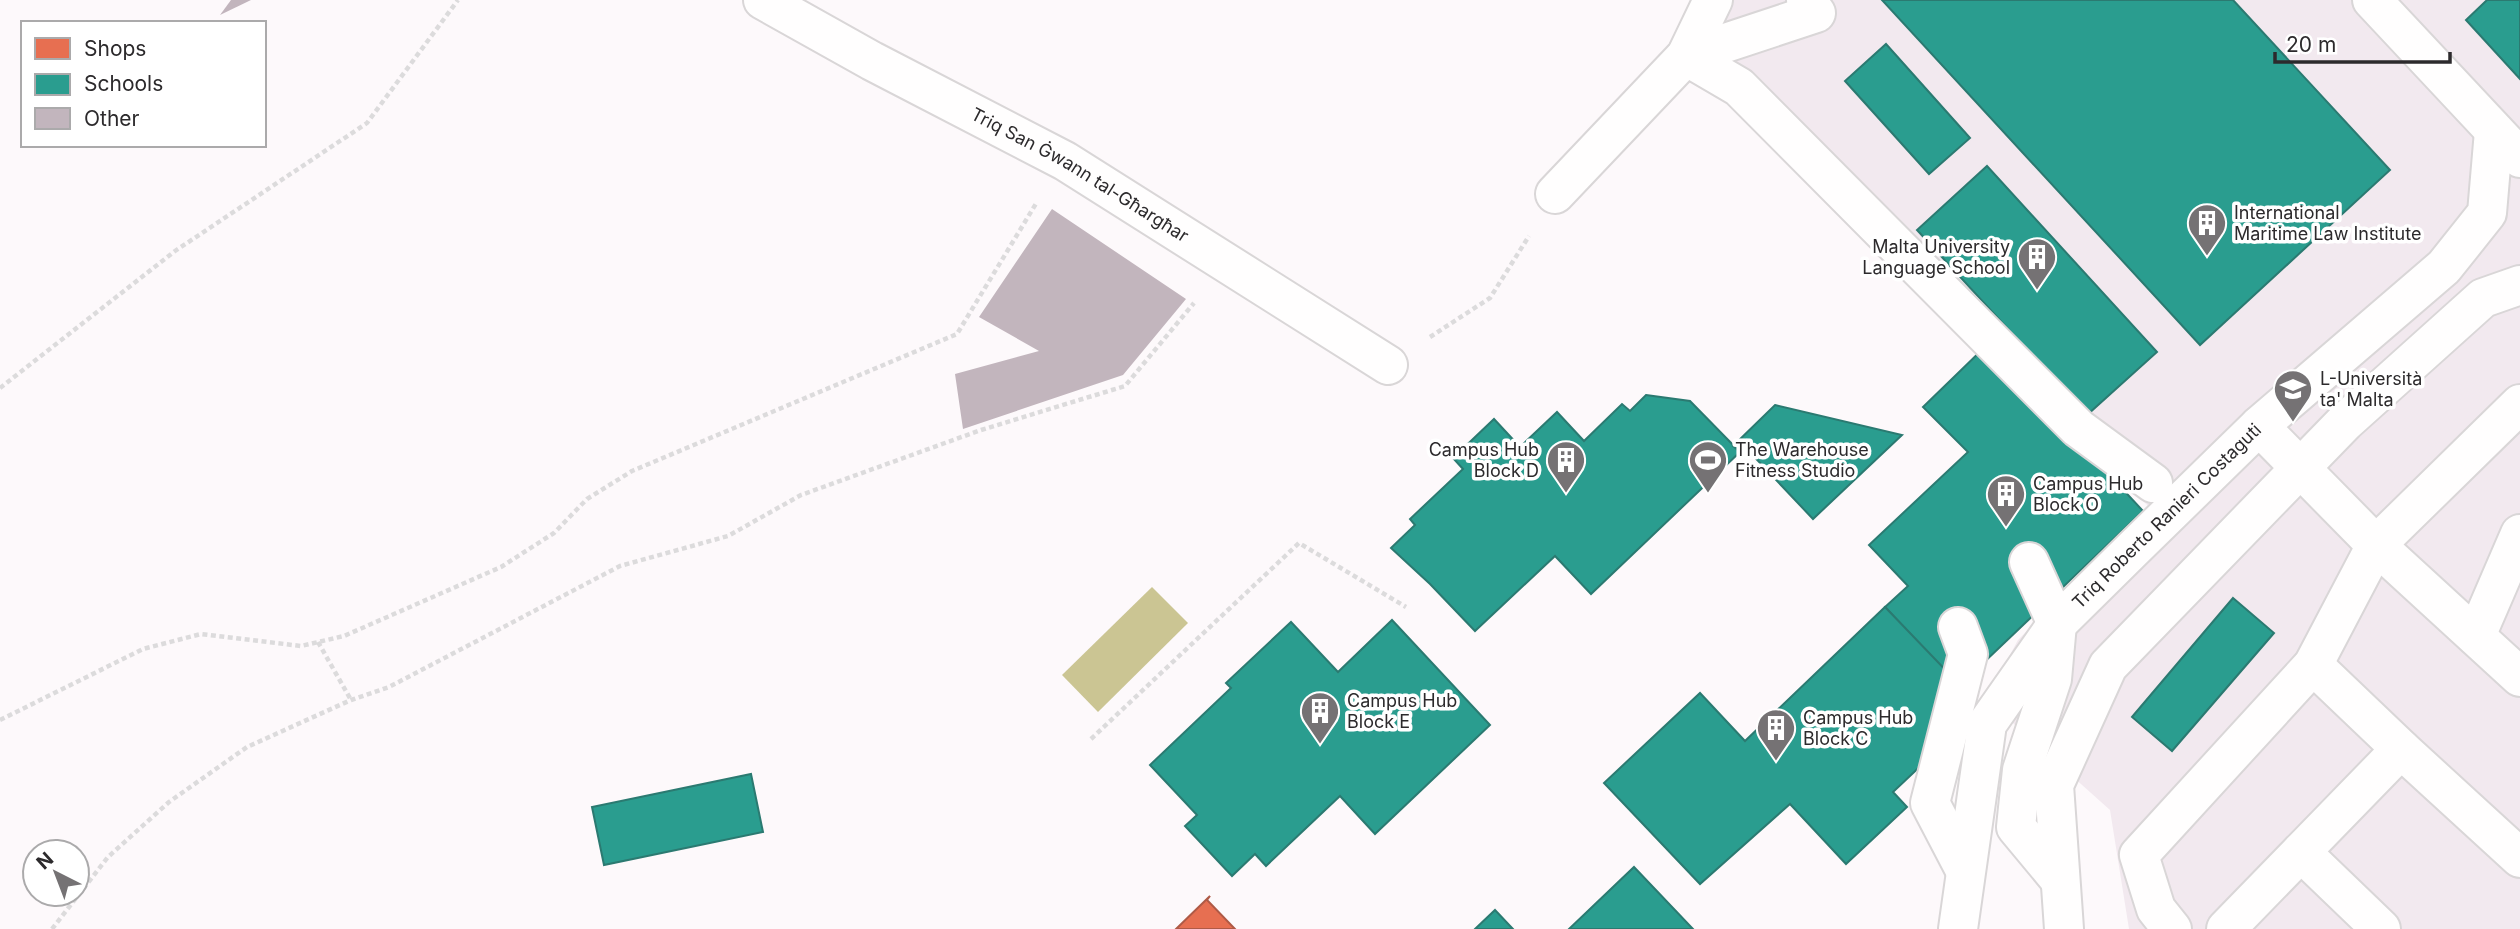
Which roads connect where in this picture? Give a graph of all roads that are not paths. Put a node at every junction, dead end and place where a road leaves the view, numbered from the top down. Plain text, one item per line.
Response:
1 (763, 0) edge
2 (1713, 0) edge
3 (1806, 0) edge
4 (2372, 0) edge
5 (1686, 56) junction
6 (2494, 131) junction
7 (2520, 158) edge
8 (1555, 194) road end
9 (2520, 285) edge
10 (1388, 365) road end
11 (2520, 404) edge
12 (2259, 426) junction
13 (2301, 466) junction
14 (2153, 483) dead end
15 (2520, 534) edge
16 (2376, 545) junction
17 (2029, 562) dead end
18 (2057, 624) junction
19 (1958, 627) dead end
20 (2476, 636) junction
21 (2313, 665) junction
22 (2520, 677) edge
23 (2400, 749) junction
24 (2301, 852) junction
25 (2520, 858) edge
26 (1965, 870) junction
27 (2060, 880) junction
28 (1958, 929) edge
29 (2064, 929) edge
30 (2172, 929) edge
31 (2226, 929) edge
32 (2381, 929) edge

1 - 10 street, Triq San Ġwann tal-Għargħar
2 - 5 street
3 - 5 street
4 - 6 street
5 - 8 street
5 - 14 street
6 - 7 street
6 - 12 street, Triq Roberto Ranieri Costaguti
9 - 13 street
11 - 16 street
12 - 13 street
12 - 18 street, Triq Roberto Ranieri Costaguti
13 - 16 street
13 - 27 street
15 - 20 street
16 - 20 street
16 - 21 street
17 - 18 street
18 - 26 street, Triq Roberto Ranieri Costaguti
18 - 27 street
19 - 26 street
20 - 22 street
21 - 23 street
21 - 30 street
23 - 24 street
23 - 25 street
24 - 31 street
24 - 32 street
26 - 28 street, Triq Roberto Ranieri Costaguti
27 - 29 street

